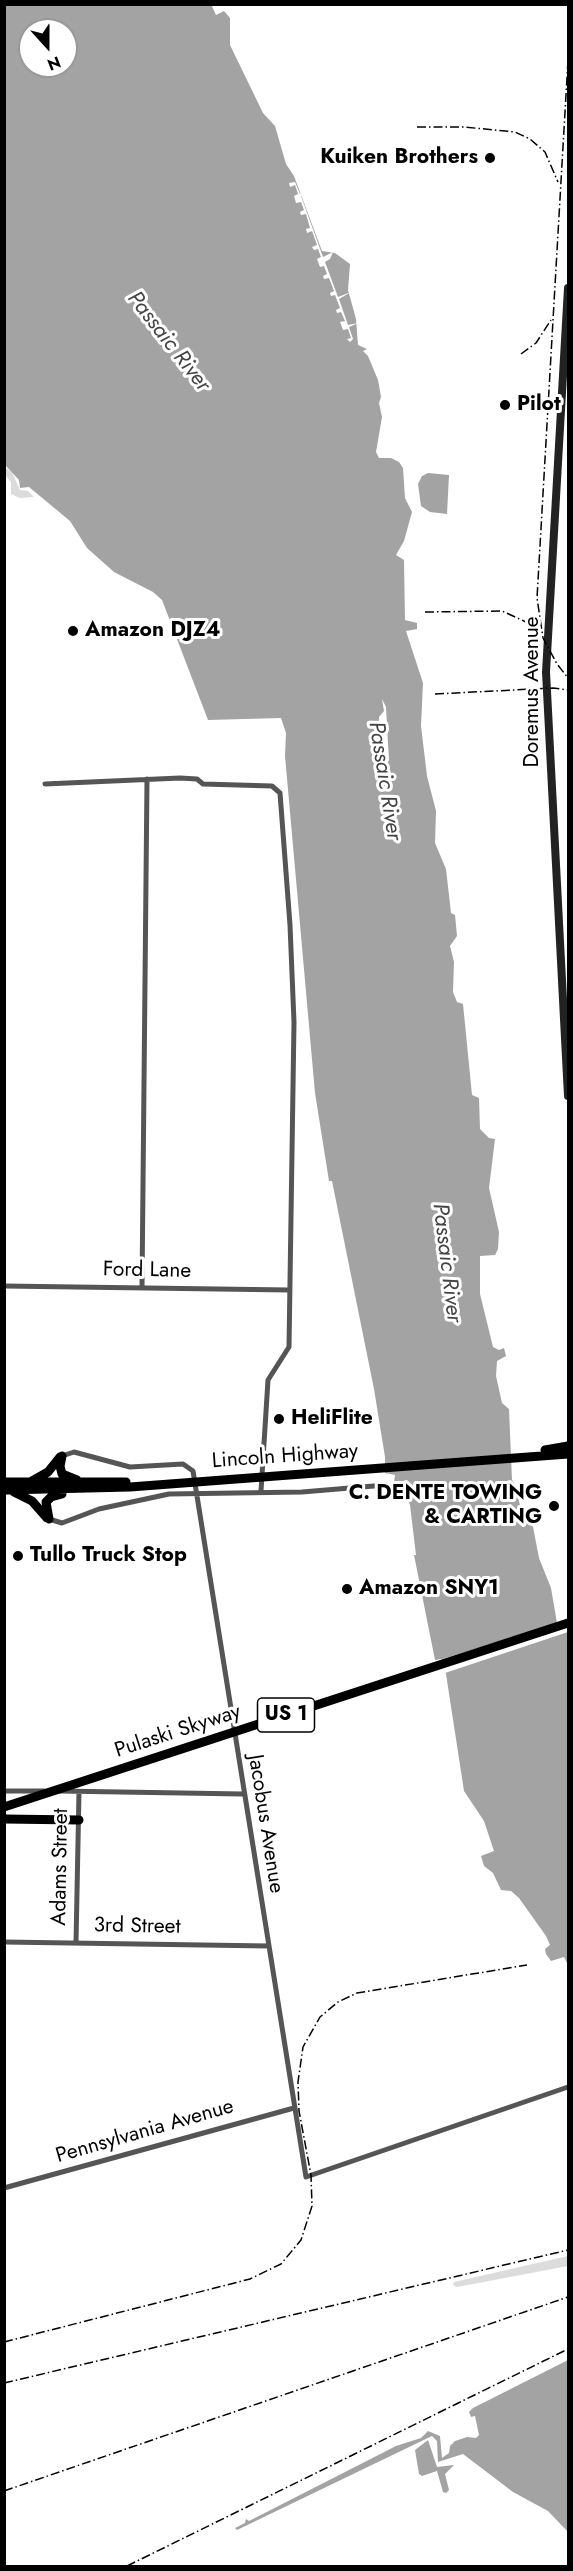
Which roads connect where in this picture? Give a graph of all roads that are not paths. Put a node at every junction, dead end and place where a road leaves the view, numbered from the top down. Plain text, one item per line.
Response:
1 (568, 288) edge
2 (147, 779) junction
3 (45, 784) dead end
4 (566, 1027) edge
5 (568, 1096) edge
6 (4, 1286) edge
7 (142, 1287) junction
8 (290, 1290) junction
9 (568, 1447) edge
10 (566, 1455) edge
11 (62, 1456) junction
12 (174, 1481) junction
13 (28, 1482) junction
14 (386, 1485) dead end
15 (6, 1486) edge
16 (88, 1486) junction
17 (261, 1491) junction
18 (196, 1493) junction
19 (49, 1519) junction
20 (568, 1623) edge
21 (568, 1628) edge
22 (4, 1791) edge
23 (79, 1792) junction
24 (243, 1794) junction
25 (4, 1808) edge
26 (4, 1813) edge
27 (4, 1819) edge
28 (79, 1820) junction
29 (4, 1942) edge
30 (76, 1943) junction
31 (269, 1946) junction
32 (568, 2087) edge
33 (294, 2108) junction
34 (4, 2188) edge

1 - 4 main road, Doremus Avenue
2 - 3 street
2 - 7 street
2 - 8 street
4 - 5 main road, Doremus Avenue
6 - 7 street, Ford Lane
7 - 8 street, Ford Lane
8 - 17 street
9 - 12 highway, Lincoln Highway
10 - 12 highway, Lincoln Highway
11 - 13 highway
11 - 16 highway
11 - 18 street, Jacobus Avenue
12 - 16 highway, Lincoln Highway
13 - 15 highway, Lincoln Highway
13 - 16 highway, Lincoln Highway
14 - 17 street
15 - 16 highway, Lincoln Highway
15 - 19 highway
16 - 19 highway
17 - 18 street
18 - 19 street
18 - 24 street, Jacobus Avenue
20 - 25 highway, Pulaski Skyway / US 1
21 - 26 highway, Pulaski Skyway / US 1
22 - 23 street
23 - 24 street
23 - 28 street, Adams Street
24 - 31 street, Jacobus Avenue
27 - 28 highway
28 - 30 street, Adams Street
29 - 30 street, 3rd Street
30 - 31 street, 3rd Street
31 - 33 street, Jacobus Avenue
32 - 33 street, Jacobus Avenue
33 - 34 street, Pennsylvania Avenue

